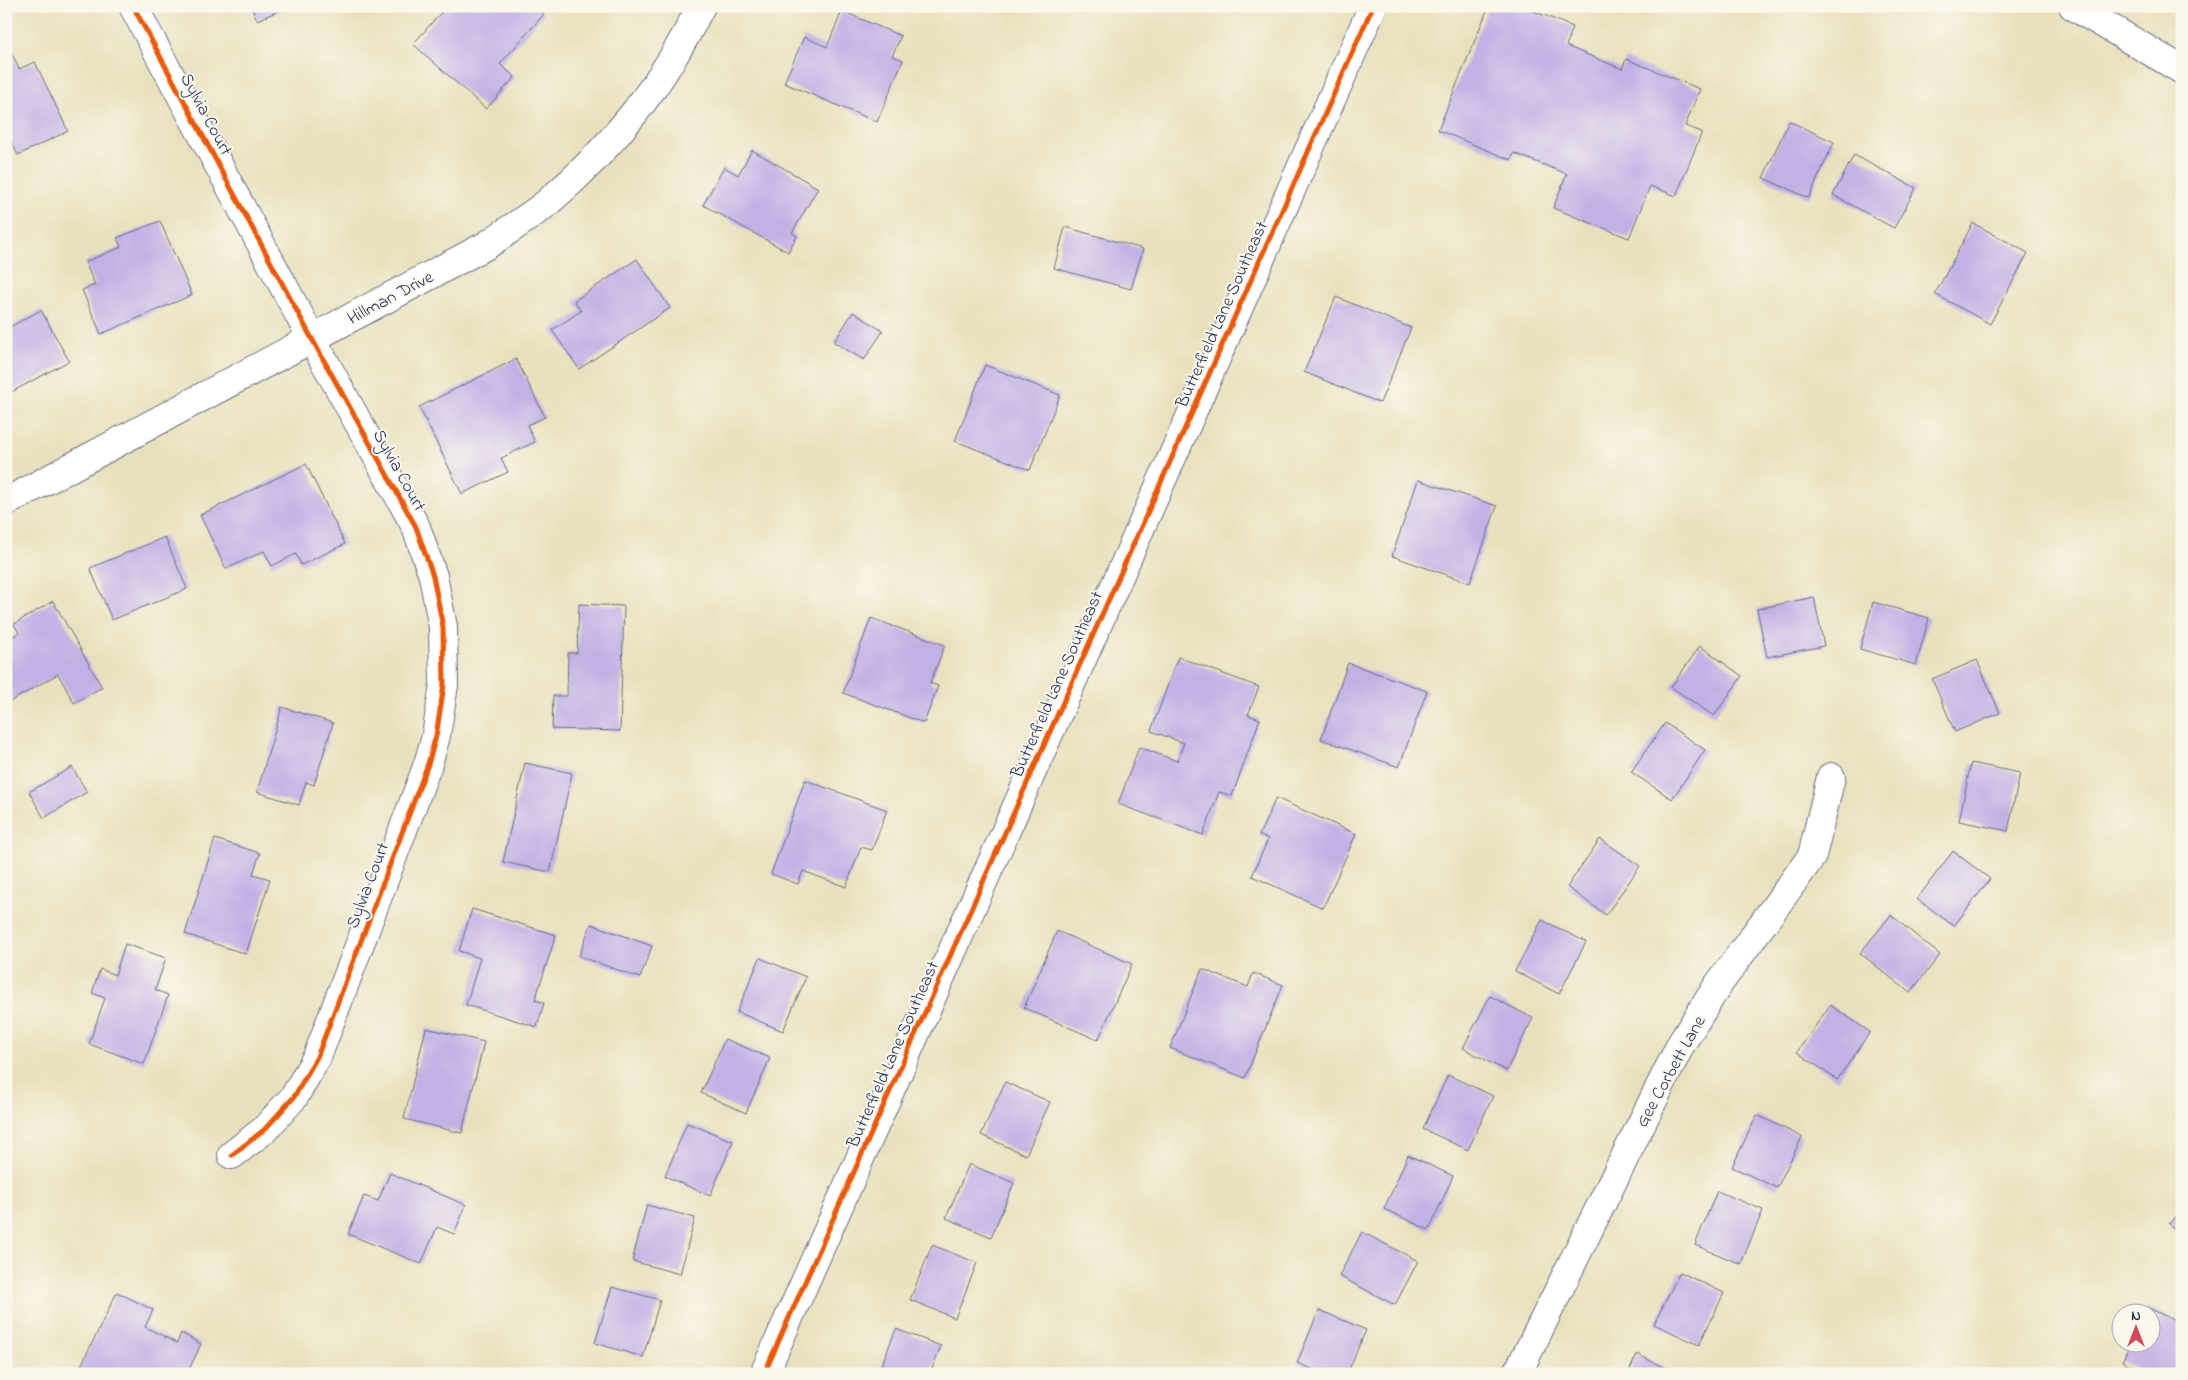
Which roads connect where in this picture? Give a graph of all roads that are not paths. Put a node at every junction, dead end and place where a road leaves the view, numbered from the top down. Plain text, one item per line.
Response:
1 (133, 6) edge
2 (701, 6) edge
3 (1373, 6) edge
4 (2073, 6) edge
5 (2182, 70) edge
6 (312, 339) junction
7 (6, 502) edge
8 (1831, 777) dead end
9 (232, 1156) dead end
10 (764, 1374) edge
11 (1517, 1374) edge

1 - 6 street, Sylvia Court
2 - 6 street, Hillman Drive
3 - 10 street, Butterfield Lane Southeast
4 - 5 street
6 - 7 street, Hillman Drive
6 - 9 street, Sylvia Court
8 - 11 street, Gee Corbett Lane

